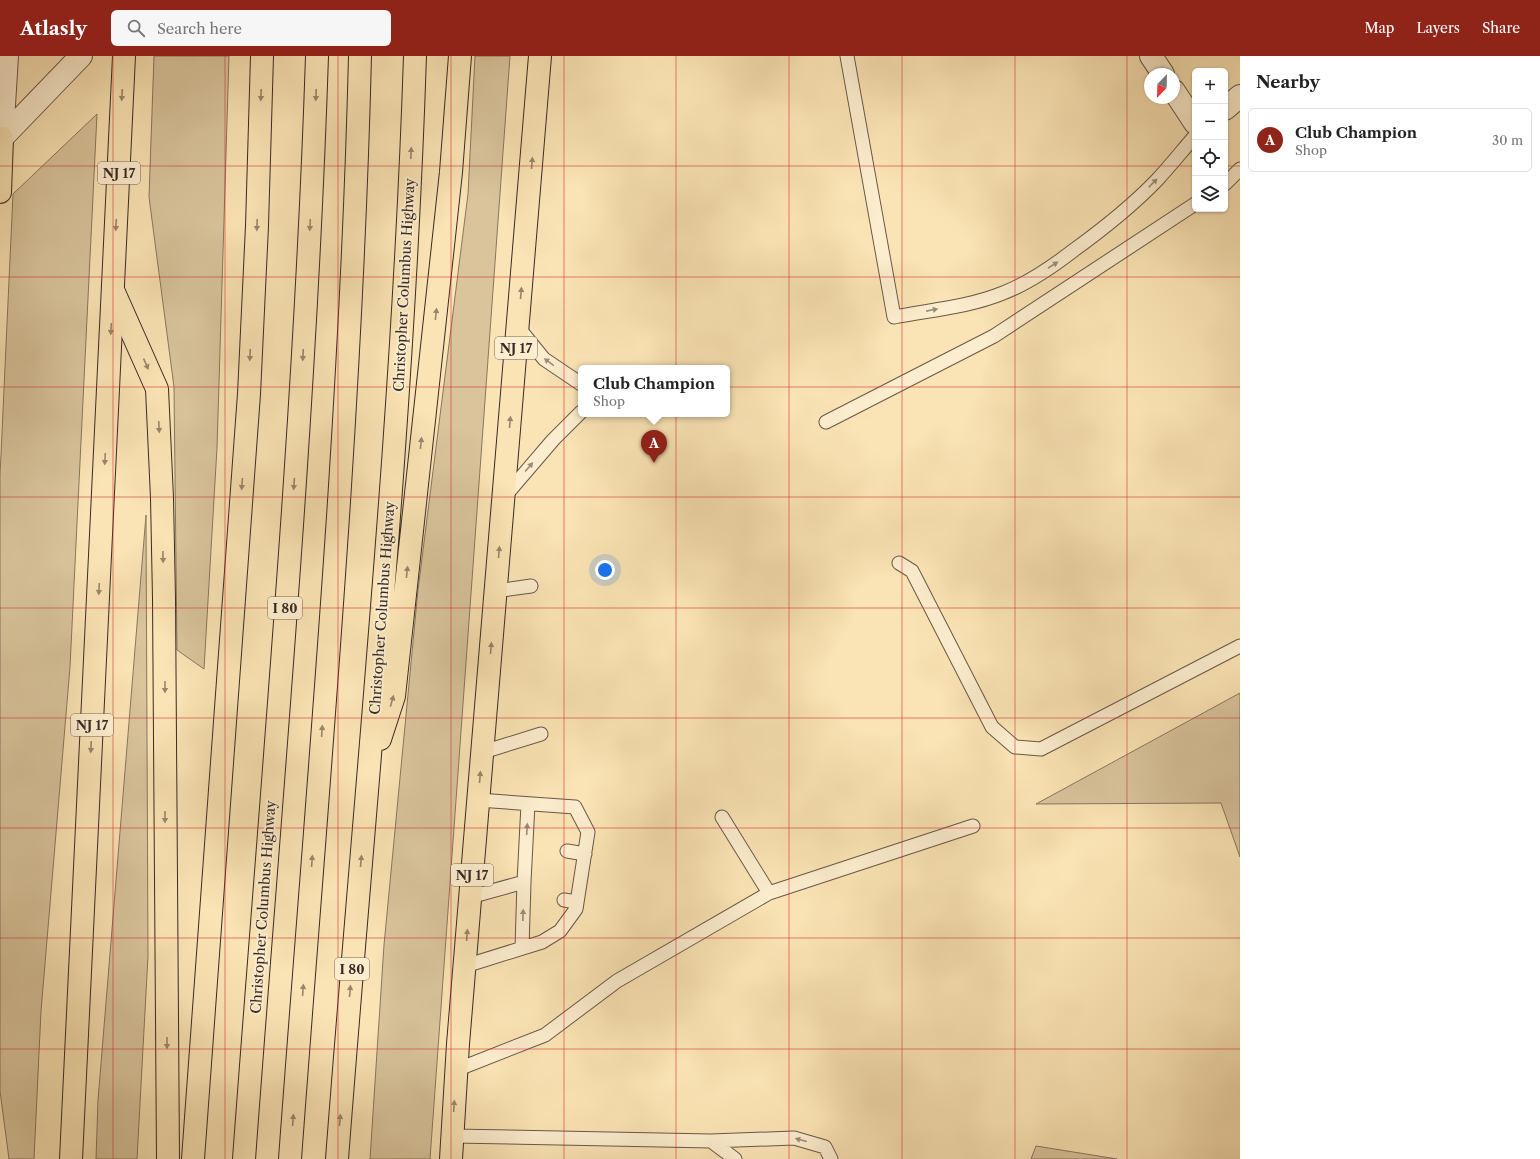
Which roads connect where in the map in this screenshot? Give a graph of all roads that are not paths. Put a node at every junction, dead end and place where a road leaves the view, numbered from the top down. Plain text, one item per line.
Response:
1 (7, 56) edge
2 (81, 56) edge
3 (124, 56) edge
4 (262, 56) edge
5 (317, 56) edge
6 (360, 56) edge
7 (415, 56) edge
8 (460, 56) edge
9 (540, 56) edge
10 (543, 56) edge
11 (847, 56) edge
12 (1151, 56) edge
13 (1159, 68) edge
14 (1240, 96) edge
15 (1180, 100) edge
16 (536, 105) junction
17 (1228, 106) edge
18 (1192, 118) edge
19 (1, 139) edge
20 (1192, 139) edge
21 (1240, 169) edge
22 (1228, 181) edge
23 (0, 192) edge
24 (1192, 206) edge
25 (113, 290) junction
26 (518, 327) junction
27 (578, 382) edge
28 (578, 415) edge
29 (826, 422) dead end
30 (504, 497) junction
31 (899, 562) dead end
32 (531, 586) dead end
33 (496, 591) junction
34 (1240, 646) edge
35 (541, 734) dead end
36 (483, 752) junction
37 (368, 779) junction
38 (478, 800) junction
39 (528, 804) junction
40 (722, 817) dead end
41 (973, 826) dead end
42 (567, 851) dead end
43 (585, 854) junction
44 (527, 891) junction
45 (769, 893) junction
46 (470, 897) junction
47 (564, 900) dead end
48 (577, 902) junction
49 (522, 948) junction
50 (465, 966) junction
51 (456, 1070) junction
52 (452, 1136) junction
53 (711, 1141) junction
54 (71, 1159) edge
55 (168, 1159) edge
56 (193, 1159) edge
57 (244, 1159) edge
58 (290, 1159) edge
59 (337, 1159) edge
60 (450, 1159) edge
61 (735, 1159) edge
62 (831, 1159) edge

1 - 19 street
2 - 19 street
3 -> 25 highway, NJ 17
4 -> 56 highway
5 -> 57 highway, Christopher Columbus Highway / I 80
58 -> 6 highway
37 -> 7 highway, Christopher Columbus Highway / I 80
37 -> 8 highway
9 - 16 highway, NJ 17
10 - 16 highway
11 -> 20 lane
12 - 13 street
14 - 17 street
15 - 18 street
26 -> 16 highway, NJ 17
19 - 23 highway
21 - 22 lane
24 - 29 lane
25 -> 54 highway, NJ 17
25 -> 55 highway
27 -> 26 lane
30 -> 26 highway, NJ 17
30 -> 28 lane
33 -> 30 highway, NJ 17
31 - 34 lane
32 - 33 lane
36 -> 33 highway, NJ 17
35 - 36 lane
38 -> 36 highway, NJ 17
59 -> 37 highway, Christopher Columbus Highway / I 80
38 - 39 lane
38 - 46 highway, NJ 17
39 - 43 lane
44 -> 39 lane
40 - 45 lane
41 - 45 lane
42 - 43 lane
43 - 48 lane
44 - 46 lane
49 -> 44 lane
45 - 51 lane
50 -> 46 highway, NJ 17
47 - 48 lane
48 - 49 lane
49 - 50 lane
50 - 51 highway, NJ 17
52 -> 51 highway, NJ 17
52 - 53 lane
52 - 60 highway, NJ 17
53 - 61 lane
62 -> 53 lane

